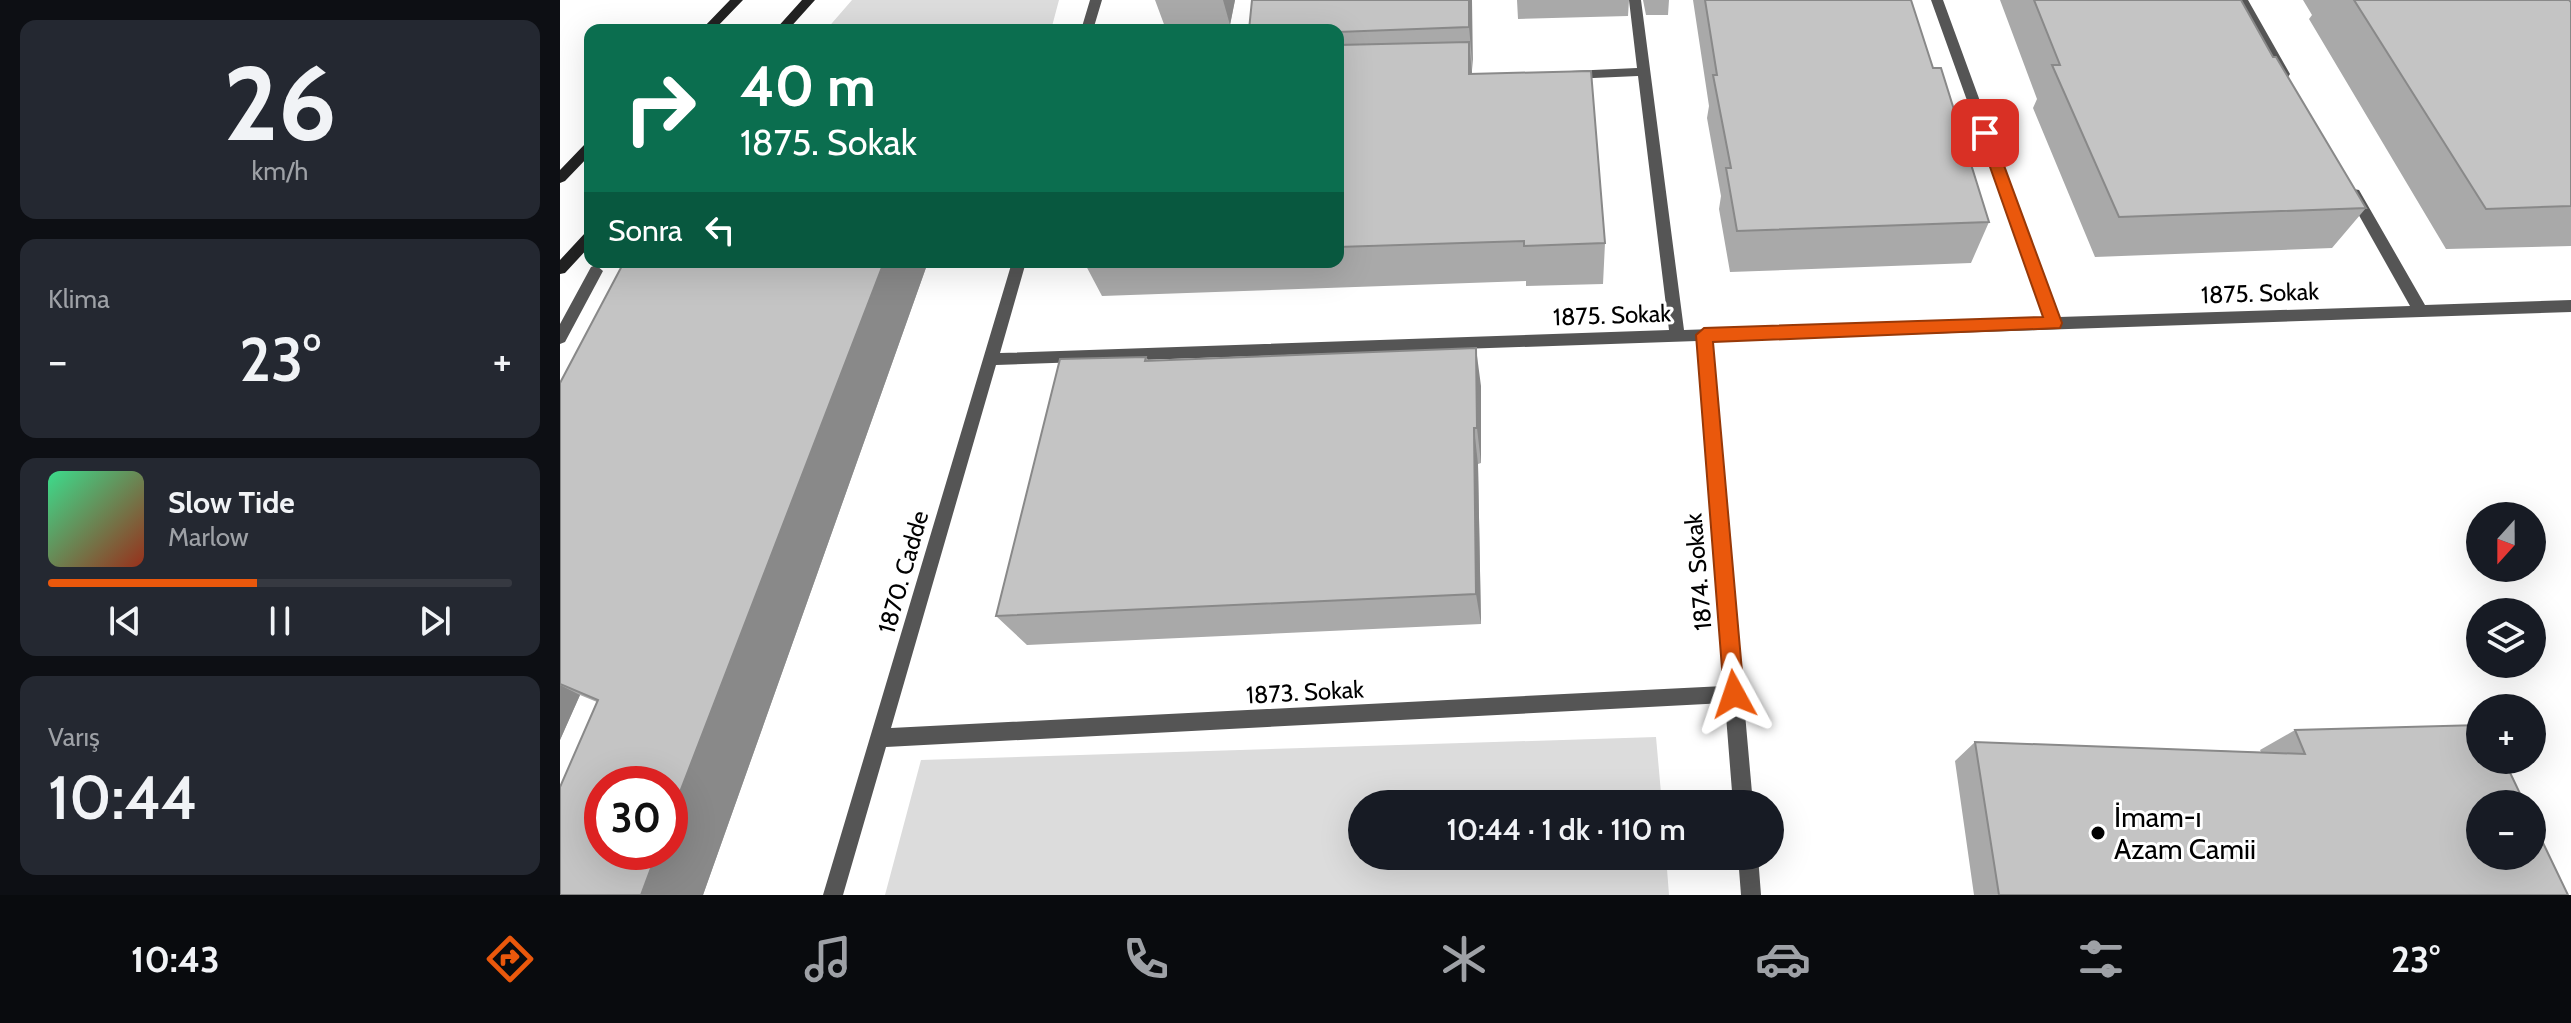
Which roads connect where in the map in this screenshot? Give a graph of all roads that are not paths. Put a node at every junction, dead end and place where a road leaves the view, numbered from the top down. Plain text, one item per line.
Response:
1 (737, 0) edge
2 (809, 0) edge
3 (1096, 0) edge
4 (1635, 0) edge
5 (1937, 0) edge
6 (2242, 0) edge
7 (713, 24) edge
8 (787, 24) edge
9 (1089, 24) edge
10 (1644, 72) junction
11 (1552, 75) edge
12 (2296, 93) edge
13 (584, 153) edge
14 (560, 178) edge
15 (2350, 187) edge
16 (584, 243) edge
17 (1017, 268) edge
18 (560, 269) edge
19 (596, 271) dead end
20 (2571, 306) edge
21 (2421, 311) junction
22 (2054, 323) junction
23 (1704, 335) junction
24 (1677, 336) junction
25 (560, 338) edge
26 (991, 359) junction
27 (1734, 694) junction
28 (879, 738) junction
29 (1742, 790) edge
30 (1749, 870) edge
31 (833, 895) edge
32 (1751, 895) edge

1 - 7 main road
2 - 8 main road
3 - 9 street
4 - 10 street
5 - 22 street
6 - 12 street
10 - 11 street
10 - 24 street
13 - 14 main road
15 - 21 street
16 - 18 main road
17 - 26 street, 1870. Cadde
19 - 25 street
20 - 21 street, 1875. Sokak
21 - 22 street, 1875. Sokak
22 - 23 street, 1875. Sokak
23 - 24 street, 1875. Sokak
23 - 27 street, 1874. Sokak
24 - 26 street, 1875. Sokak
26 - 28 street, 1870. Cadde
27 - 28 street, 1873. Sokak
27 - 29 street, 1874. Sokak
28 - 31 street, 1870. Cadde
30 - 32 street

